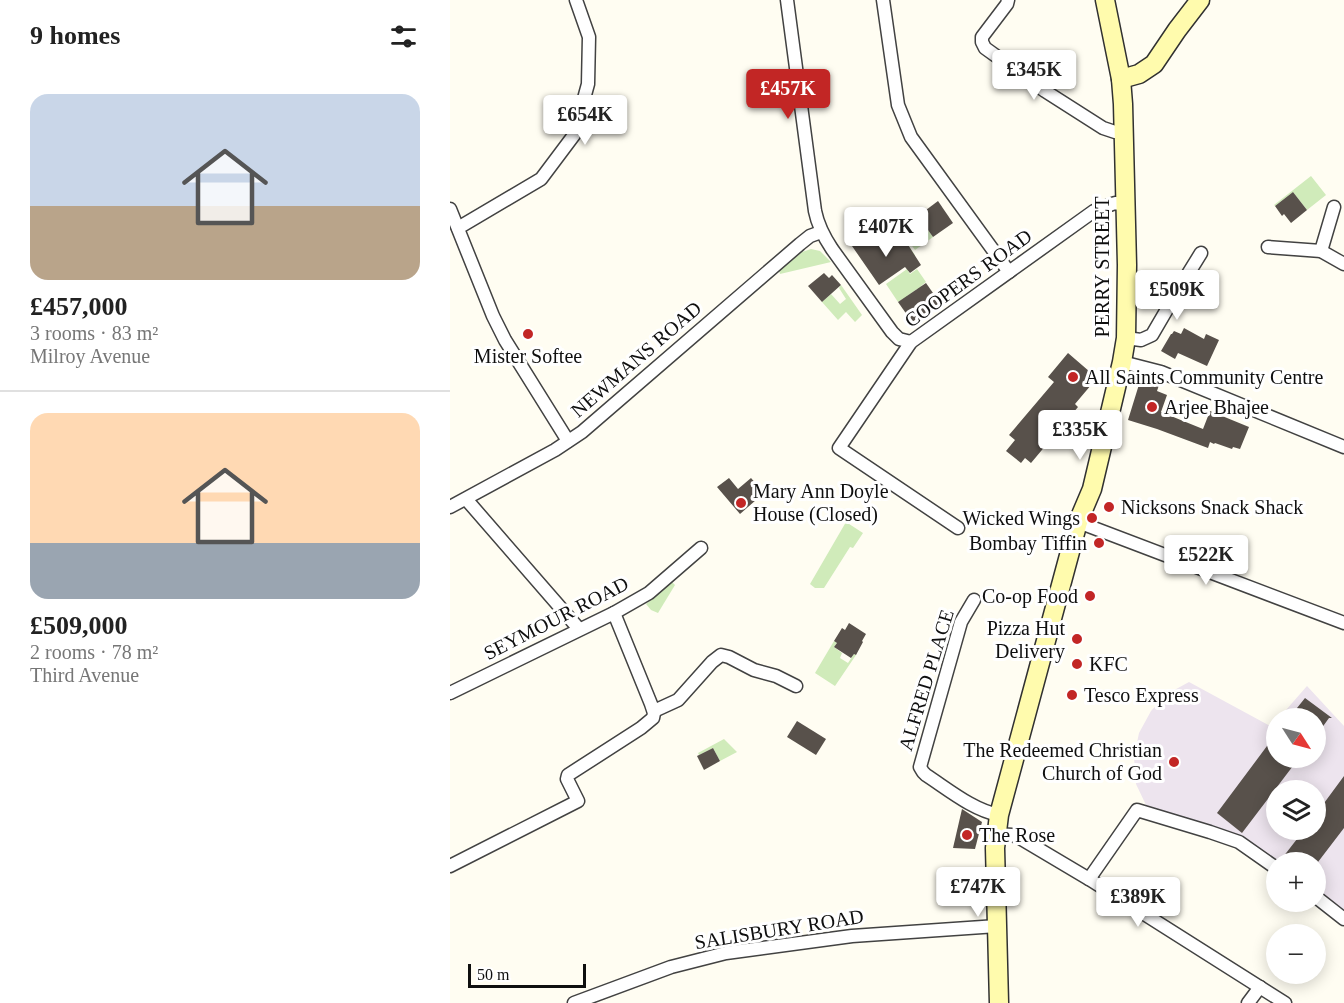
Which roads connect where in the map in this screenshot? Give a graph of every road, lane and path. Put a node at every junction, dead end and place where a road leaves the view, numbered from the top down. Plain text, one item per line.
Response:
1 (576, 0) edge
2 (787, 0) edge
3 (883, 0) edge
4 (1008, 0) edge
5 (1105, 0) edge
6 (1200, 0) edge
7 (1120, 79) junction
8 (1125, 132) junction
9 (1125, 205) junction
10 (1334, 207) dead end
11 (450, 209) edge
12 (458, 228) junction
13 (821, 232) junction
14 (1268, 247) dead end
15 (1321, 251) junction
16 (1201, 253) dead end
17 (1344, 264) edge
18 (1009, 272) junction
19 (1126, 338) junction
20 (911, 342) junction
21 (1122, 362) junction
22 (568, 441) junction
23 (1344, 447) edge
24 (466, 500) junction
25 (450, 507) edge
26 (1078, 522) junction
27 (958, 528) dead end
28 (701, 548) dead end
29 (974, 600) dead end
30 (614, 613) junction
31 (1344, 623) edge
32 (579, 629) junction
33 (796, 686) dead end
34 (450, 693) edge
35 (654, 711) junction
36 (999, 815) junction
37 (996, 834) junction
38 (1266, 860) edge
39 (450, 866) edge
40 (1089, 879) junction
41 (1326, 905) edge
42 (1344, 919) edge
43 (997, 926) junction
44 (1260, 987) junction
45 (574, 1003) edge
46 (999, 1003) edge
47 (1248, 1003) edge
48 (1285, 1003) edge

1 - 12 street
2 - 13 street
3 - 18 street
4 - 8 street
5 - 7 street, PERRY STREET
6 - 7 street
7 - 8 street, PERRY STREET
8 - 9 street, PERRY STREET
9 - 18 street, COOPERS ROAD
9 - 19 street, PERRY STREET
10 - 15 street
11 - 12 street
12 - 22 street
13 - 20 street
13 - 22 street, NEWMANS ROAD
14 - 15 street
15 - 17 street
16 - 19 street
18 - 20 street, COOPERS ROAD
19 - 21 street, PERRY STREET
20 - 27 street, COOPERS ROAD
21 - 23 street
21 - 26 street, PERRY STREET
22 - 24 street, NEWMANS ROAD
24 - 25 street, NEWMANS ROAD
24 - 32 street
26 - 31 street
26 - 36 street, PERRY STREET
28 - 30 street, SEYMOUR ROAD
29 - 36 street, ALFRED PLACE
30 - 32 street, SEYMOUR ROAD
30 - 35 street
32 - 34 street, SEYMOUR ROAD
33 - 35 street
35 - 39 street
36 - 37 street, PERRY STREET
37 - 40 street
37 - 43 street, PERRY STREET
38 - 40 street
40 - 44 street
41 - 42 street
43 - 45 street, SALISBURY ROAD
43 - 46 street, PERRY STREET
44 - 47 street
44 - 48 street

